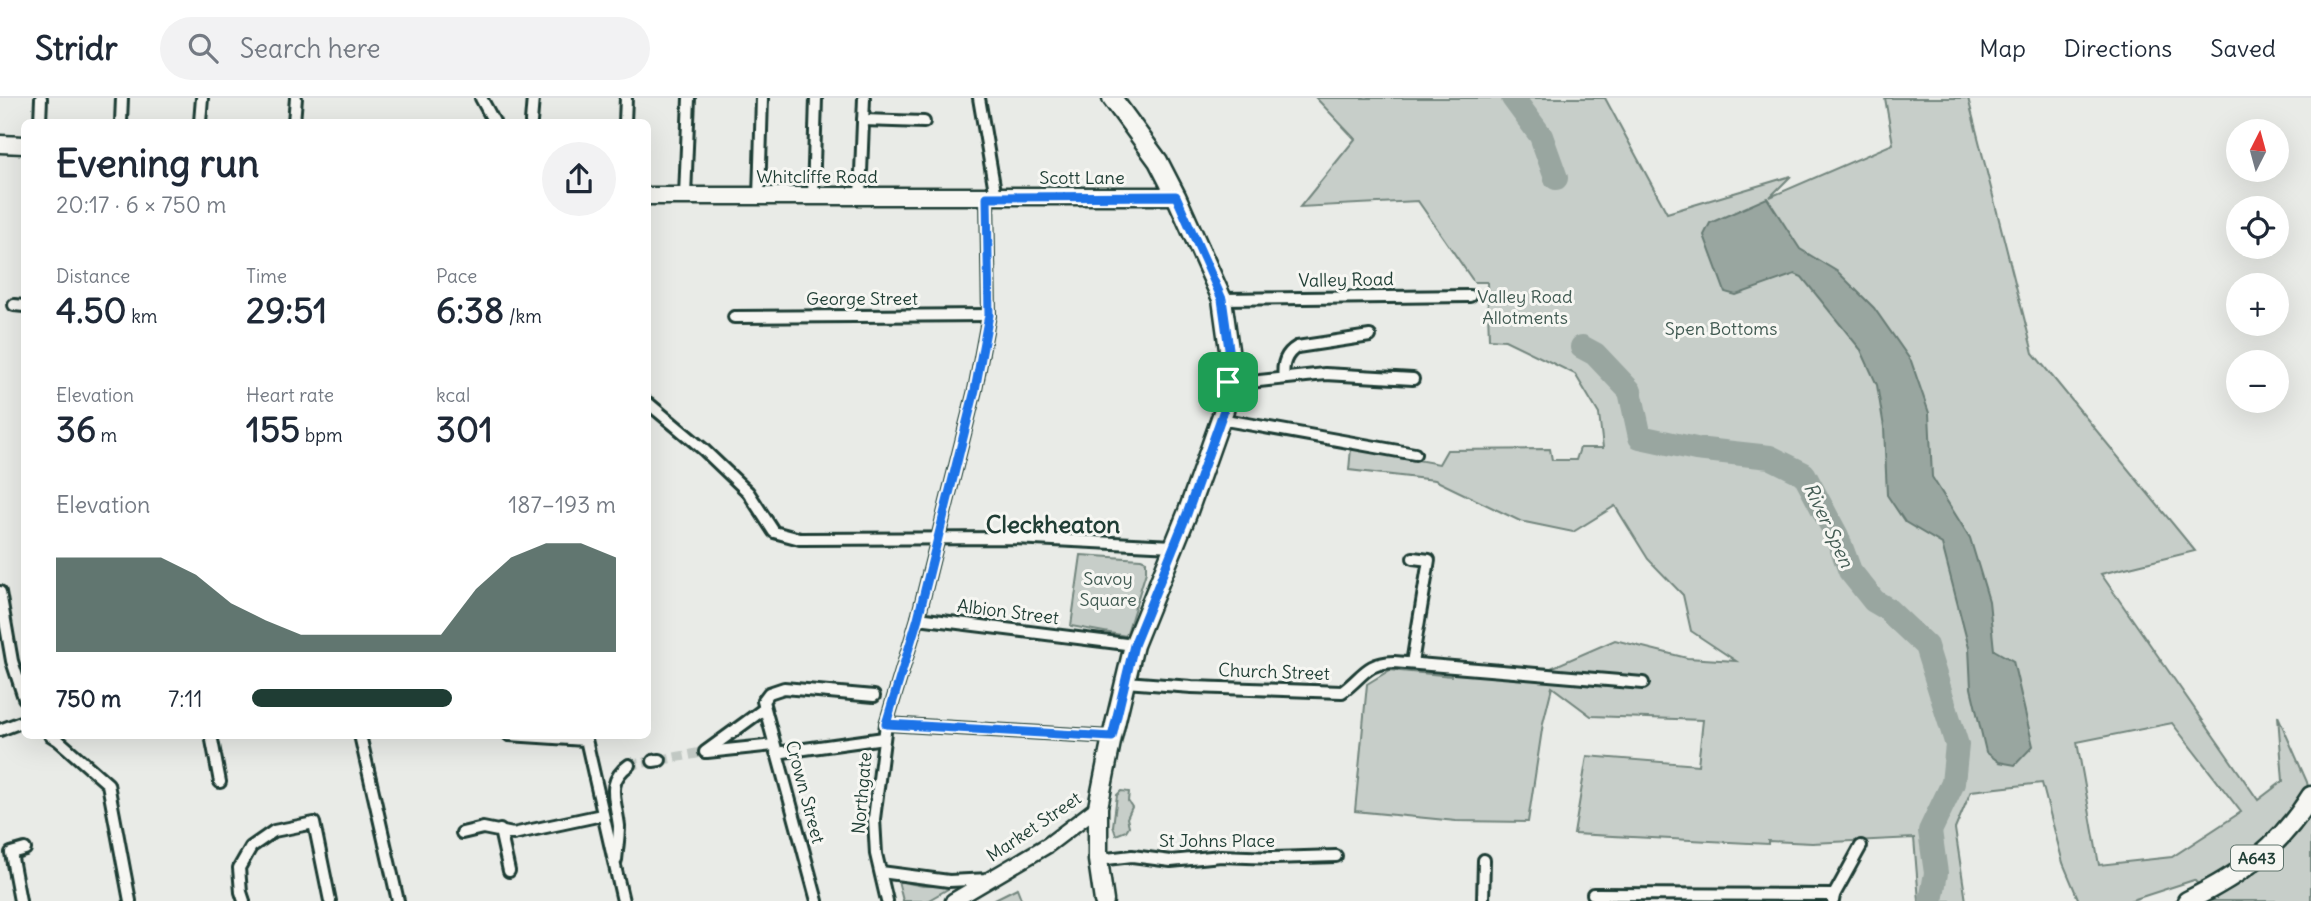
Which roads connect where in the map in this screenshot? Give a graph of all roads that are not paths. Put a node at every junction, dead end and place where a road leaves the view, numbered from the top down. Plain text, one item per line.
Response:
1 (41, 98) edge
2 (122, 98) edge
3 (202, 98) edge
4 (296, 98) edge
5 (481, 98) edge
6 (533, 98) edge
7 (626, 98) edge
8 (689, 98) edge
9 (762, 98) edge
10 (817, 98) edge
11 (864, 98) edge
12 (979, 98) edge
13 (1112, 98) edge
14 (40, 119) edge
15 (121, 119) edge
16 (200, 119) edge
17 (294, 119) edge
18 (492, 119) edge
19 (531, 119) edge
20 (625, 119) edge
21 (863, 120) junction
22 (924, 122) dead end
23 (0, 144) edge
24 (21, 145) edge
25 (651, 196) edge
26 (1176, 196) junction
27 (685, 197) junction
28 (759, 197) junction
29 (813, 197) junction
30 (860, 197) junction
31 (991, 197) junction
32 (1470, 296) dead end
33 (1222, 299) junction
34 (989, 315) junction
35 (734, 317) dead end
36 (1370, 336) dead end
37 (1284, 378) junction
38 (1413, 379) dead end
39 (1228, 382) junction
40 (651, 406) edge
41 (1220, 419) junction
42 (1415, 454) dead end
43 (937, 537) junction
44 (1174, 546) junction
45 (1413, 558) dead end
46 (0, 592) edge
47 (918, 618) junction
48 (1134, 645) junction
49 (1412, 663) junction
50 (1125, 682) junction
51 (1643, 682) dead end
52 (21, 689) edge
53 (874, 696) dead end
54 (764, 709) junction
55 (21, 722) edge
56 (886, 724) junction
57 (0, 730) edge
58 (1112, 737) junction
59 (884, 738) junction
60 (60, 739) edge
61 (212, 739) edge
62 (361, 739) edge
63 (585, 739) edge
64 (775, 749) junction
65 (629, 765) dead end
66 (220, 782) dead end
67 (2311, 796) edge
68 (1098, 807) junction
69 (602, 815) junction
70 (500, 830) junction
71 (1066, 831) junction
72 (462, 833) dead end
73 (1861, 846) dead end
74 (25, 849) dead end
75 (1098, 851) junction
76 (1336, 856) dead end
77 (1484, 860) dead end
78 (616, 868) junction
79 (509, 871) dead end
80 (881, 873) junction
81 (991, 878) junction
82 (1593, 894) dead end
83 (1834, 898) edge
84 (20, 901) edge
85 (130, 901) edge
86 (244, 901) edge
87 (330, 901) edge
88 (398, 901) edge
89 (623, 901) edge
90 (817, 901) edge
91 (887, 901) edge
92 (953, 901) edge
93 (1104, 901) edge
94 (1483, 901) edge
95 (2187, 901) edge

1 - 14 street
2 - 15 street
3 - 16 street
4 - 17 street
5 - 18 street
6 - 19 street
7 - 20 street
8 - 27 street
9 - 28 street
10 - 29 street
11 - 21 street
12 - 31 street, Northgate
13 - 26 main road
21 - 22 street
21 - 30 street
23 - 24 main road
25 - 27 main road, Whitcliffe Road
26 - 31 main road, Scott Lane
26 - 33 main road
27 - 28 main road, Whitcliffe Road
28 - 29 main road, Whitcliffe Road
29 - 30 main road, Whitcliffe Road
30 - 31 main road, Whitcliffe Road
31 - 34 street, Northgate
32 - 33 street, Valley Road
33 - 39 main road
34 - 35 street, George Street
34 - 43 street, Northgate
36 - 37 street
37 - 38 street
37 - 39 street
39 - 41 main road
40 - 43 street
41 - 42 street
41 - 44 main road
43 - 44 street
43 - 47 street, Northgate
44 - 48 main road
45 - 49 street
46 - 52 street
47 - 48 street, Albion Street
47 - 56 street, Northgate
48 - 50 main road
49 - 50 street, Church Street
49 - 51 street, Church Street
50 - 58 main road
53 - 54 street
54 - 64 street, Crown Street
54 - 64 street
55 - 57 street
56 - 58 street
56 - 59 street, Northgate
58 - 68 main road
59 - 64 street
59 - 80 street, Northgate
60 - 85 street
61 - 66 street
62 - 88 street
63 - 69 street
64 - 90 street, Crown Street
65 - 78 street
67 - 95 main road, A643
68 - 71 street, Market Street
68 - 75 main road
69 - 70 street
69 - 78 street
70 - 72 street
70 - 79 street
71 - 75 street
71 - 81 street, Market Street
73 - 83 street
74 - 84 street
75 - 76 street, St Johns Place
75 - 93 main road
77 - 94 street
78 - 89 street
80 - 81 street, Market Street
80 - 91 street, Northgate
81 - 92 street, Market Street
82 - 83 street
86 - 87 street

